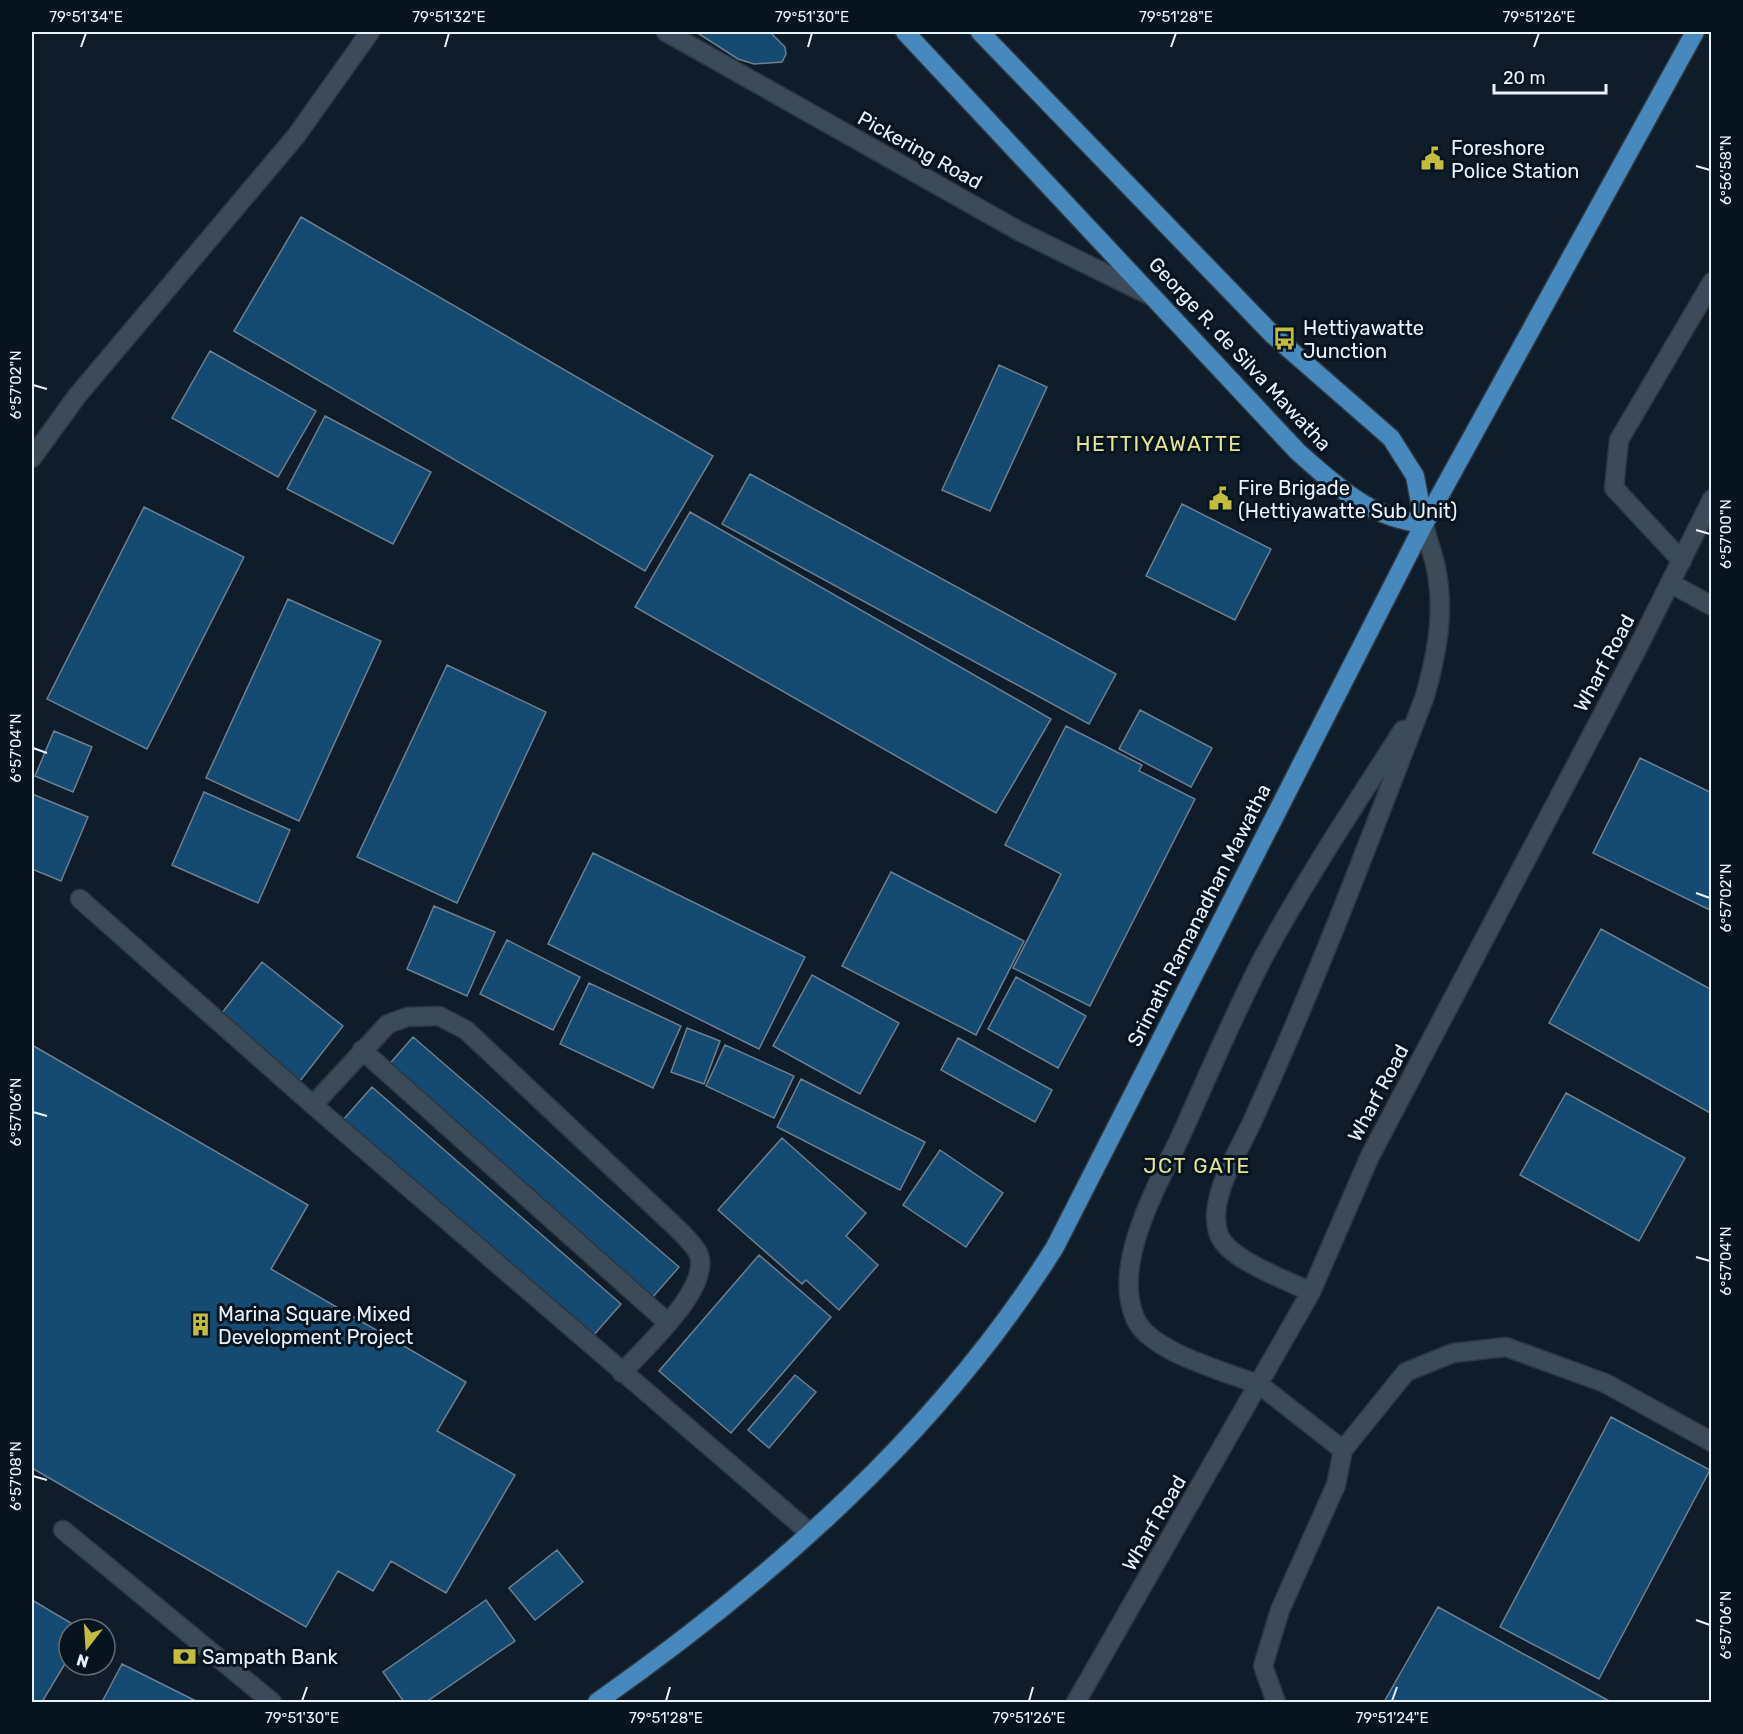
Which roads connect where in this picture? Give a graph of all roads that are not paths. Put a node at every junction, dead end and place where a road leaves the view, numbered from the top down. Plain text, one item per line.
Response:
1 (370, 32) edge
2 (666, 32) edge
3 (905, 32) edge
4 (980, 32) edge
5 (1695, 32) edge
6 (1712, 282) edge
7 (1156, 298) junction
8 (32, 458) edge
9 (1712, 499) edge
10 (1424, 524) junction
11 (1682, 561) junction
12 (1670, 583) junction
13 (1712, 606) edge
14 (1425, 696) junction
15 (80, 899) dead end
16 (362, 1050) junction
17 (313, 1105) junction
18 (1311, 1292) junction
19 (667, 1322) junction
20 (622, 1373) junction
21 (1260, 1384) junction
22 (1712, 1442) edge
23 (1343, 1450) junction
24 (63, 1530) dead end
25 (809, 1532) junction
26 (273, 1702) edge
27 (597, 1702) edge
28 (1076, 1702) edge
29 (1276, 1702) edge

1 - 8 street
2 - 7 street, Pickering Road
3 - 7 main road, George R. de Silva Mawatha
4 - 10 main road, George R. de Silva Mawatha
5 - 10 main road, Srimath Ramanadhan Mawatha
6 - 11 street
7 - 10 main road, George R. de Silva Mawatha
9 - 11 street, Wharf Road
10 - 14 street
10 - 25 main road, Srimath Ramanadhan Mawatha
11 - 12 street, Wharf Road
12 - 13 street
12 - 18 street, Wharf Road
14 - 18 street
14 - 21 street
15 - 17 street
16 - 17 street
16 - 19 street
16 - 19 street
17 - 20 street
18 - 21 street, Wharf Road
19 - 20 street
20 - 25 street
21 - 23 street
21 - 28 street, Wharf Road
22 - 23 street
23 - 29 street
24 - 26 street
25 - 27 main road, Srimath Ramanadhan Mawatha

